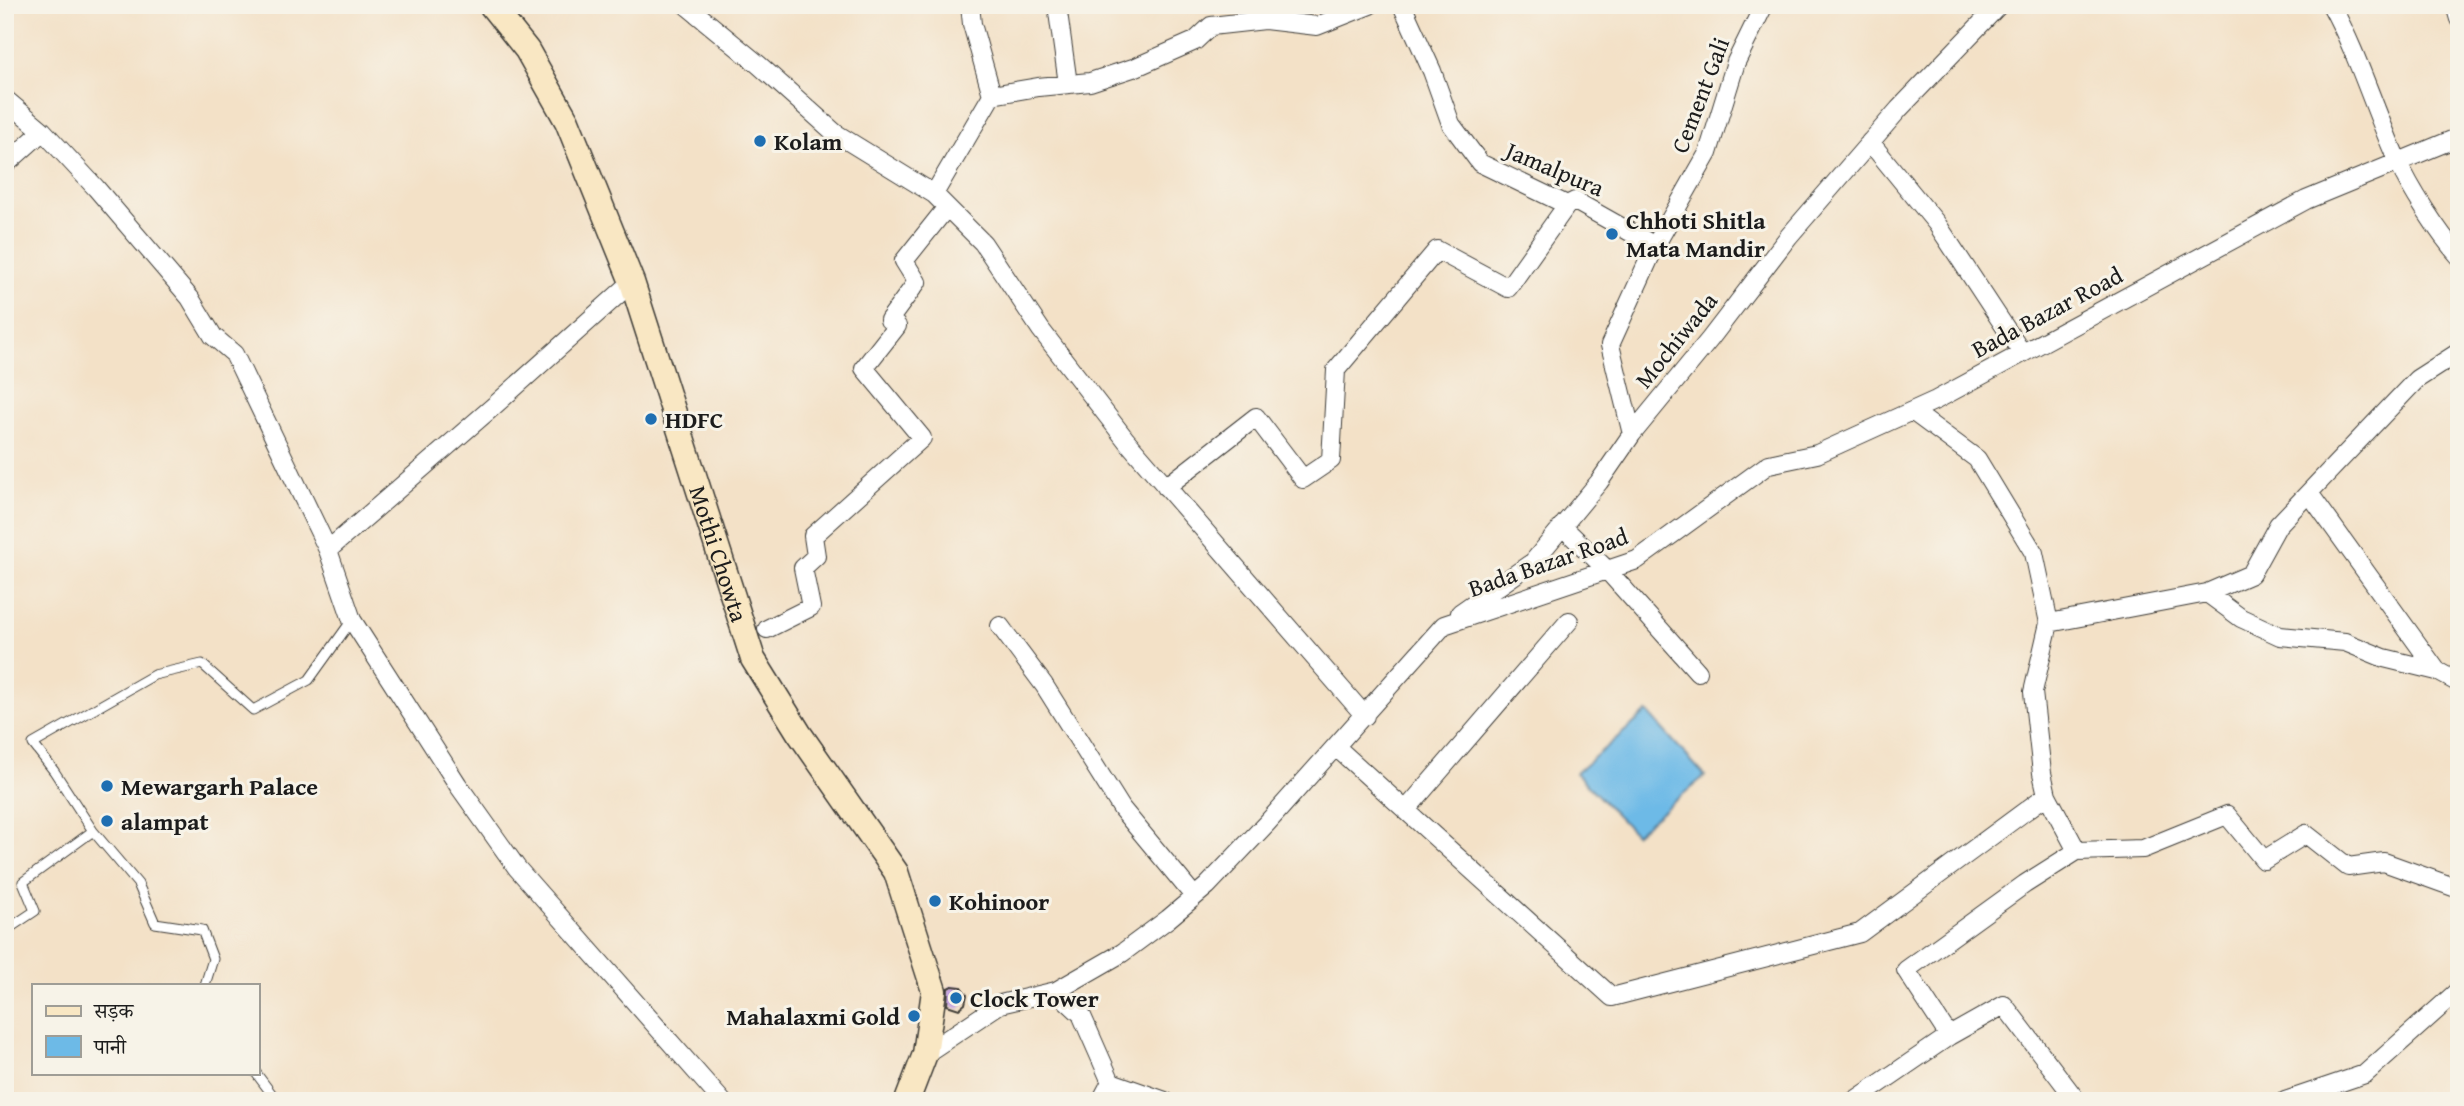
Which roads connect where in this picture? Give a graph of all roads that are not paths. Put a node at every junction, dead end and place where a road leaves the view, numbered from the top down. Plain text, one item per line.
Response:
1 (491, 5) edge
2 (686, 5) edge
3 (971, 5) edge
4 (1057, 5) edge
5 (1370, 5) edge
6 (1402, 5) edge
7 (1763, 5) edge
8 (1999, 5) edge
9 (2331, 5) edge
10 (2455, 5) edge
11 (2459, 19) edge
12 (1068, 84) junction
13 (992, 95) junction
14 (5, 99) edge
15 (43, 131) junction
16 (2459, 137) edge
17 (1870, 142) junction
18 (2398, 162) junction
19 (5, 165) edge
20 (934, 194) junction
21 (1567, 205) junction
22 (947, 207) junction
23 (1655, 246) junction
24 (2459, 256) edge
25 (632, 282) junction
26 (2459, 352) edge
27 (2022, 354) junction
28 (1912, 411) junction
29 (1632, 433) junction
30 (1166, 486) junction
31 (2309, 493) junction
32 (1563, 526) junction
33 (328, 550) junction
34 (1606, 570) junction
35 (2207, 593) junction
36 (352, 620) junction
37 (1569, 621) dead end
38 (2049, 623) junction
39 (1444, 625) junction
40 (1000, 626) dead end
41 (767, 629) dead end
42 (2437, 671) junction
43 (1698, 672) dead end
44 (2459, 683) edge
45 (1365, 716) junction
46 (1336, 747) junction
47 (2048, 795) junction
48 (1406, 810) junction
49 (93, 831) junction
50 (2077, 851) junction
51 (2459, 889) edge
52 (1194, 896) junction
53 (5, 932) edge
54 (205, 984) edge
55 (2459, 990) edge
56 (1056, 991) junction
57 (1949, 1036) junction
58 (926, 1054) junction
59 (258, 1074) edge
60 (1111, 1082) junction
61 (5, 1091) edge
62 (903, 1099) edge
63 (12, 1101) edge
64 (277, 1101) edge
65 (722, 1101) edge
66 (1101, 1101) edge
67 (1165, 1101) edge
68 (1854, 1101) edge
69 (2077, 1101) edge
70 (2285, 1101) edge

1 - 25 main road, Mothi Chowta
2 - 20 street
3 - 13 street
4 - 12 street
5 - 12 street
6 - 21 street, Jamalpura
7 - 23 street, Cement Gali
8 - 17 street, Mochiwada
9 - 18 street
10 - 11 street
12 - 13 street
13 - 20 street
14 - 15 street
15 - 19 street
15 - 33 street
16 - 18 street, Bada Bazar Road
17 - 27 street
17 - 29 street, Mochiwada
18 - 24 street
18 - 27 street, Bada Bazar Road
20 - 22 street
21 - 23 street, Jamalpura
21 - 30 street
22 - 30 street
22 - 41 street
23 - 29 street, Cement Gali
25 - 33 street
25 - 58 main road, Mothi Chowta
26 - 31 street
27 - 28 street, Bada Bazar Road
28 - 34 street, Bada Bazar Road
28 - 38 street
29 - 32 street, Mochiwada
30 - 45 street
31 - 35 street
31 - 42 street
32 - 34 street
32 - 39 street, Mochiwada
33 - 36 street
34 - 39 street, Bada Bazar Road
34 - 43 street
35 - 38 street
35 - 42 street
36 - 49 lane
36 - 65 street
37 - 48 street
38 - 47 street
39 - 45 street
40 - 52 street
42 - 44 street
45 - 46 street
46 - 48 street
46 - 52 street
47 - 48 street
47 - 50 street
49 - 53 lane
49 - 54 lane
50 - 51 street
50 - 57 street
52 - 56 street
55 - 70 street
56 - 58 street
56 - 60 street
57 - 68 street
57 - 69 street
58 - 62 main road, Mothi Chowta
59 - 64 lane
60 - 66 street
60 - 67 street
61 - 63 lane

